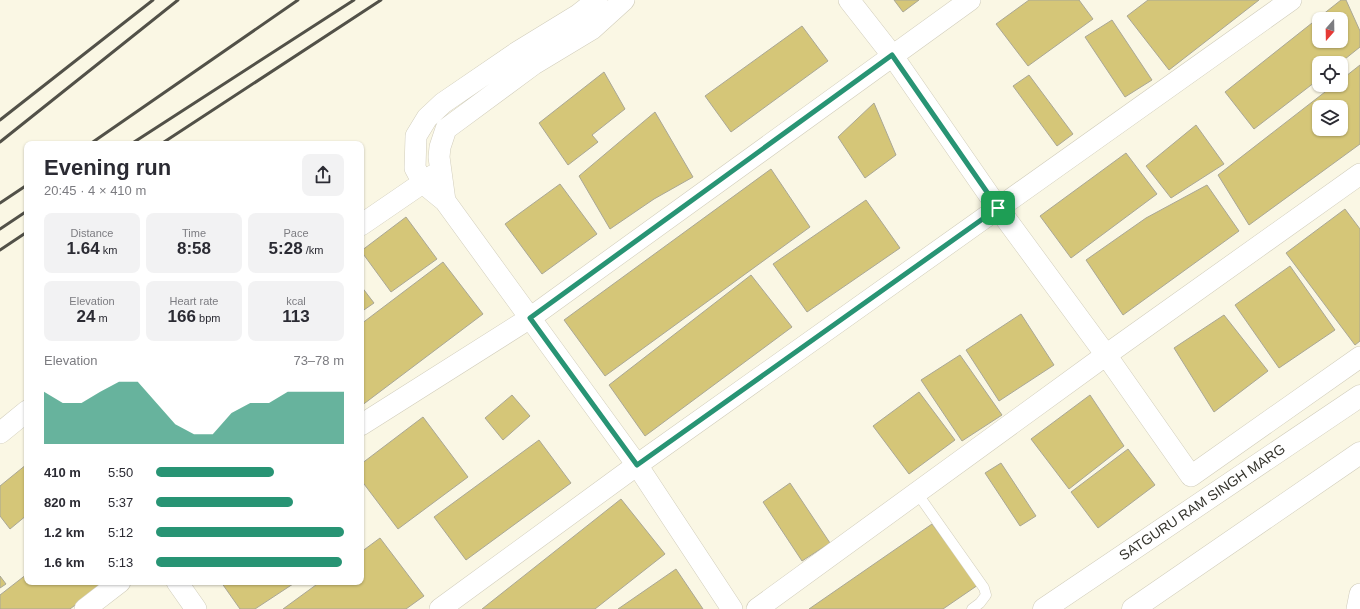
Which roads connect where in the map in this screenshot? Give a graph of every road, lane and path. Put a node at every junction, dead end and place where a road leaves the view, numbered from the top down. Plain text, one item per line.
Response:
1 (597, 0) edge
2 (624, 0) edge
3 (849, 0) edge
4 (970, 0) edge
5 (1291, 0) edge
6 (892, 55) junction
7 (442, 170) junction
8 (1360, 174) edge
9 (423, 183) junction
10 (445, 201) junction
11 (998, 208) junction
12 (364, 223) edge
13 (530, 318) junction
14 (1106, 355) junction
15 (1360, 357) edge
16 (1360, 396) edge
17 (24, 413) edge
18 (364, 423) edge
19 (0, 433) edge
20 (1360, 453) edge
21 (637, 465) junction
22 (1191, 476) junction
23 (917, 493) junction
24 (1206, 500) junction
25 (116, 585) edge
26 (179, 585) edge
27 (1360, 594) edge
28 (766, 606) edge
29 (85, 609) edge
30 (196, 609) edge
31 (440, 609) edge
32 (732, 609) edge
33 (972, 609) edge
34 (1044, 609) edge
35 (1133, 609) edge
36 (1357, 609) edge

1 - 9 street
2 - 7 street
3 - 6 street
4 - 6 street
5 - 11 street
6 - 11 street
6 - 13 street
7 - 9 street
7 - 10 street
8 - 14 street
9 - 10 street
9 - 12 street
10 - 13 street
11 - 14 street
11 - 21 street
13 - 18 street
13 - 21 street
14 - 22 street
14 - 23 street
15 - 22 street
16 - 24 main road, SATGURU RAM SINGH MARG
17 - 19 street
20 - 35 main road
21 - 31 street
21 - 32 street
22 - 24 street
23 - 28 street
23 - 33 lane
24 - 34 main road, SATGURU RAM SINGH MARG
25 - 29 street
26 - 30 street
27 - 36 street

